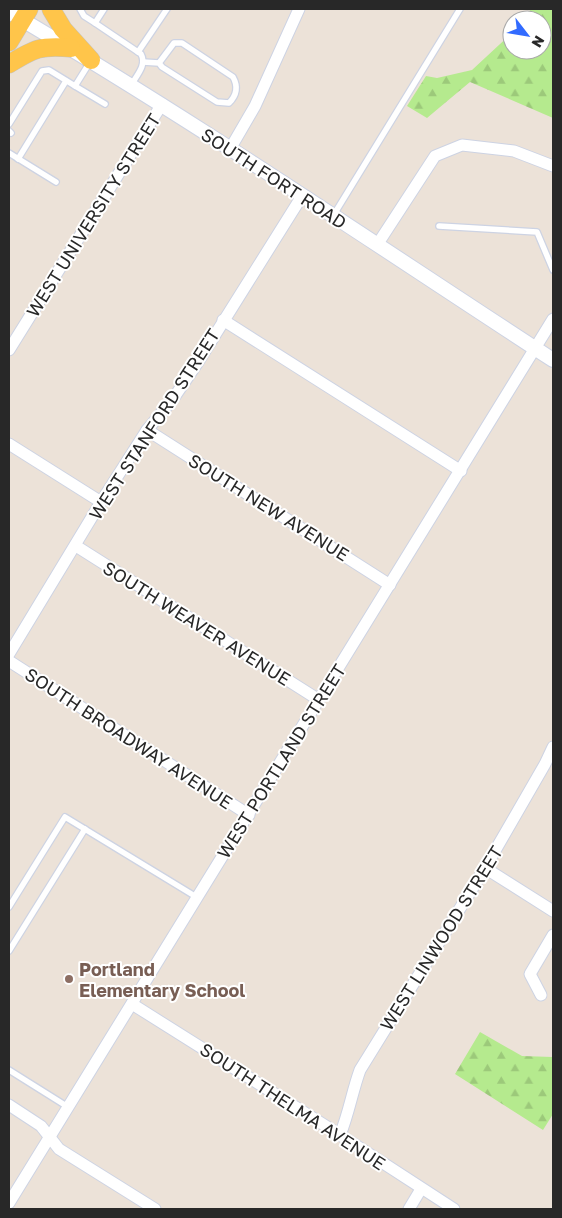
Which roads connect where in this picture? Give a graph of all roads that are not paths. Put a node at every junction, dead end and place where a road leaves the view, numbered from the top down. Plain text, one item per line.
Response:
1 (51, 9) edge
2 (80, 9) edge
3 (104, 9) edge
4 (167, 9) edge
5 (299, 9) edge
6 (460, 9) edge
7 (20, 14) edge
8 (95, 23) junction
9 (9, 42) edge
10 (71, 48) junction
11 (138, 52) junction
12 (91, 60) junction
13 (144, 62) junction
14 (159, 63) junction
15 (9, 64) edge
16 (66, 81) junction
17 (34, 82) junction
18 (131, 85) junction
19 (75, 86) junction
20 (40, 87) dead end
21 (50, 93) dead end
22 (27, 95) junction
23 (56, 97) junction
24 (32, 99) dead end
25 (105, 104) dead end
26 (162, 104) junction
27 (42, 105) dead end
28 (19, 107) junction
29 (48, 109) junction
30 (25, 111) dead end
31 (35, 117) dead end
32 (41, 121) junction
33 (13, 122) edge
34 (28, 128) dead end
35 (34, 132) junction
36 (21, 138) dead end
37 (28, 143) junction
38 (230, 149) junction
39 (9, 153) edge
40 (18, 159) junction
41 (553, 166) edge
42 (56, 182) dead end
43 (302, 196) junction
44 (333, 216) junction
45 (439, 226) dead end
46 (378, 245) junction
47 (553, 270) edge
48 (553, 319) edge
49 (223, 320) junction
50 (536, 349) junction
51 (9, 350) edge
52 (553, 360) edge
53 (148, 430) junction
54 (9, 444) edge
55 (461, 471) junction
56 (101, 502) junction
57 (76, 546) junction
58 (390, 585) junction
59 (9, 654) edge
60 (9, 661) edge
61 (319, 700) junction
62 (553, 746) edge
63 (249, 815) junction
64 (85, 829) junction
65 (485, 868) junction
66 (198, 898) junction
67 (9, 907) edge
68 (553, 911) edge
69 (553, 935) edge
70 (9, 951) edge
71 (541, 996) dead end
72 (132, 1004) junction
73 (9, 1070) edge
74 (9, 1106) edge
75 (68, 1107) junction
76 (340, 1134) junction
77 (50, 1137) junction
78 (422, 1189) junction
79 (9, 1203) edge
80 (155, 1209) edge
81 (409, 1209) edge
82 (454, 1209) edge

1 - 12 main road
2 - 8 lane
3 - 8 lane
4 - 11 lane
5 - 38 street
6 - 44 lane
7 - 9 main road
7 - 10 street, SOUTH FORT ROAD
8 - 11 lane
10 - 12 street, SOUTH FORT ROAD
10 - 15 main road
11 - 13 lane
12 - 18 street, SOUTH FORT ROAD
12 - 19 lane
13 - 14 lane
13 - 18 lane
14 - 14 lane
16 - 17 lane
16 - 19 lane
16 - 23 lane
17 - 20 lane
17 - 22 lane
18 - 26 street, SOUTH FORT ROAD
19 - 25 lane
21 - 23 lane
22 - 24 lane
22 - 28 lane
23 - 29 lane
26 - 38 street, SOUTH FORT ROAD
26 - 51 street, WEST UNIVERSITY STREET
27 - 29 lane
28 - 30 lane
28 - 33 lane
29 - 32 lane
31 - 32 lane
32 - 35 lane
34 - 35 lane
35 - 37 lane
36 - 37 lane
37 - 40 lane
38 - 43 street, SOUTH FORT ROAD
39 - 40 lane
40 - 42 lane
41 - 46 street
43 - 44 street, SOUTH FORT ROAD
43 - 49 street, WEST STANFORD STREET
44 - 46 street, SOUTH FORT ROAD
45 - 47 lane
46 - 50 street, SOUTH FORT ROAD
48 - 50 street, WEST PORTLAND STREET
49 - 53 street, WEST STANFORD STREET
49 - 55 street
50 - 52 street, SOUTH FORT ROAD
50 - 55 street, WEST PORTLAND STREET
53 - 56 street, WEST STANFORD STREET
53 - 58 street, SOUTH NEW AVENUE
54 - 56 street
55 - 58 street, WEST PORTLAND STREET
56 - 57 street, WEST STANFORD STREET
57 - 59 street, WEST STANFORD STREET
57 - 61 street, SOUTH WEAVER AVENUE
58 - 61 street, WEST PORTLAND STREET
60 - 63 street, SOUTH BROADWAY AVENUE
61 - 63 street, WEST PORTLAND STREET
62 - 65 street, WEST LINWOOD STREET
63 - 66 street, WEST PORTLAND STREET
64 - 66 lane
64 - 67 lane
64 - 70 lane
65 - 68 street
65 - 76 street, WEST LINWOOD STREET
66 - 72 street, WEST PORTLAND STREET
69 - 71 street
72 - 75 street, WEST PORTLAND STREET
72 - 76 street, SOUTH THELMA AVENUE
73 - 75 lane
74 - 77 street
75 - 77 street, WEST PORTLAND STREET
76 - 78 street, SOUTH THELMA AVENUE
77 - 79 street, WEST PORTLAND STREET
77 - 80 street
78 - 81 street
78 - 82 street, SOUTH THELMA AVENUE

